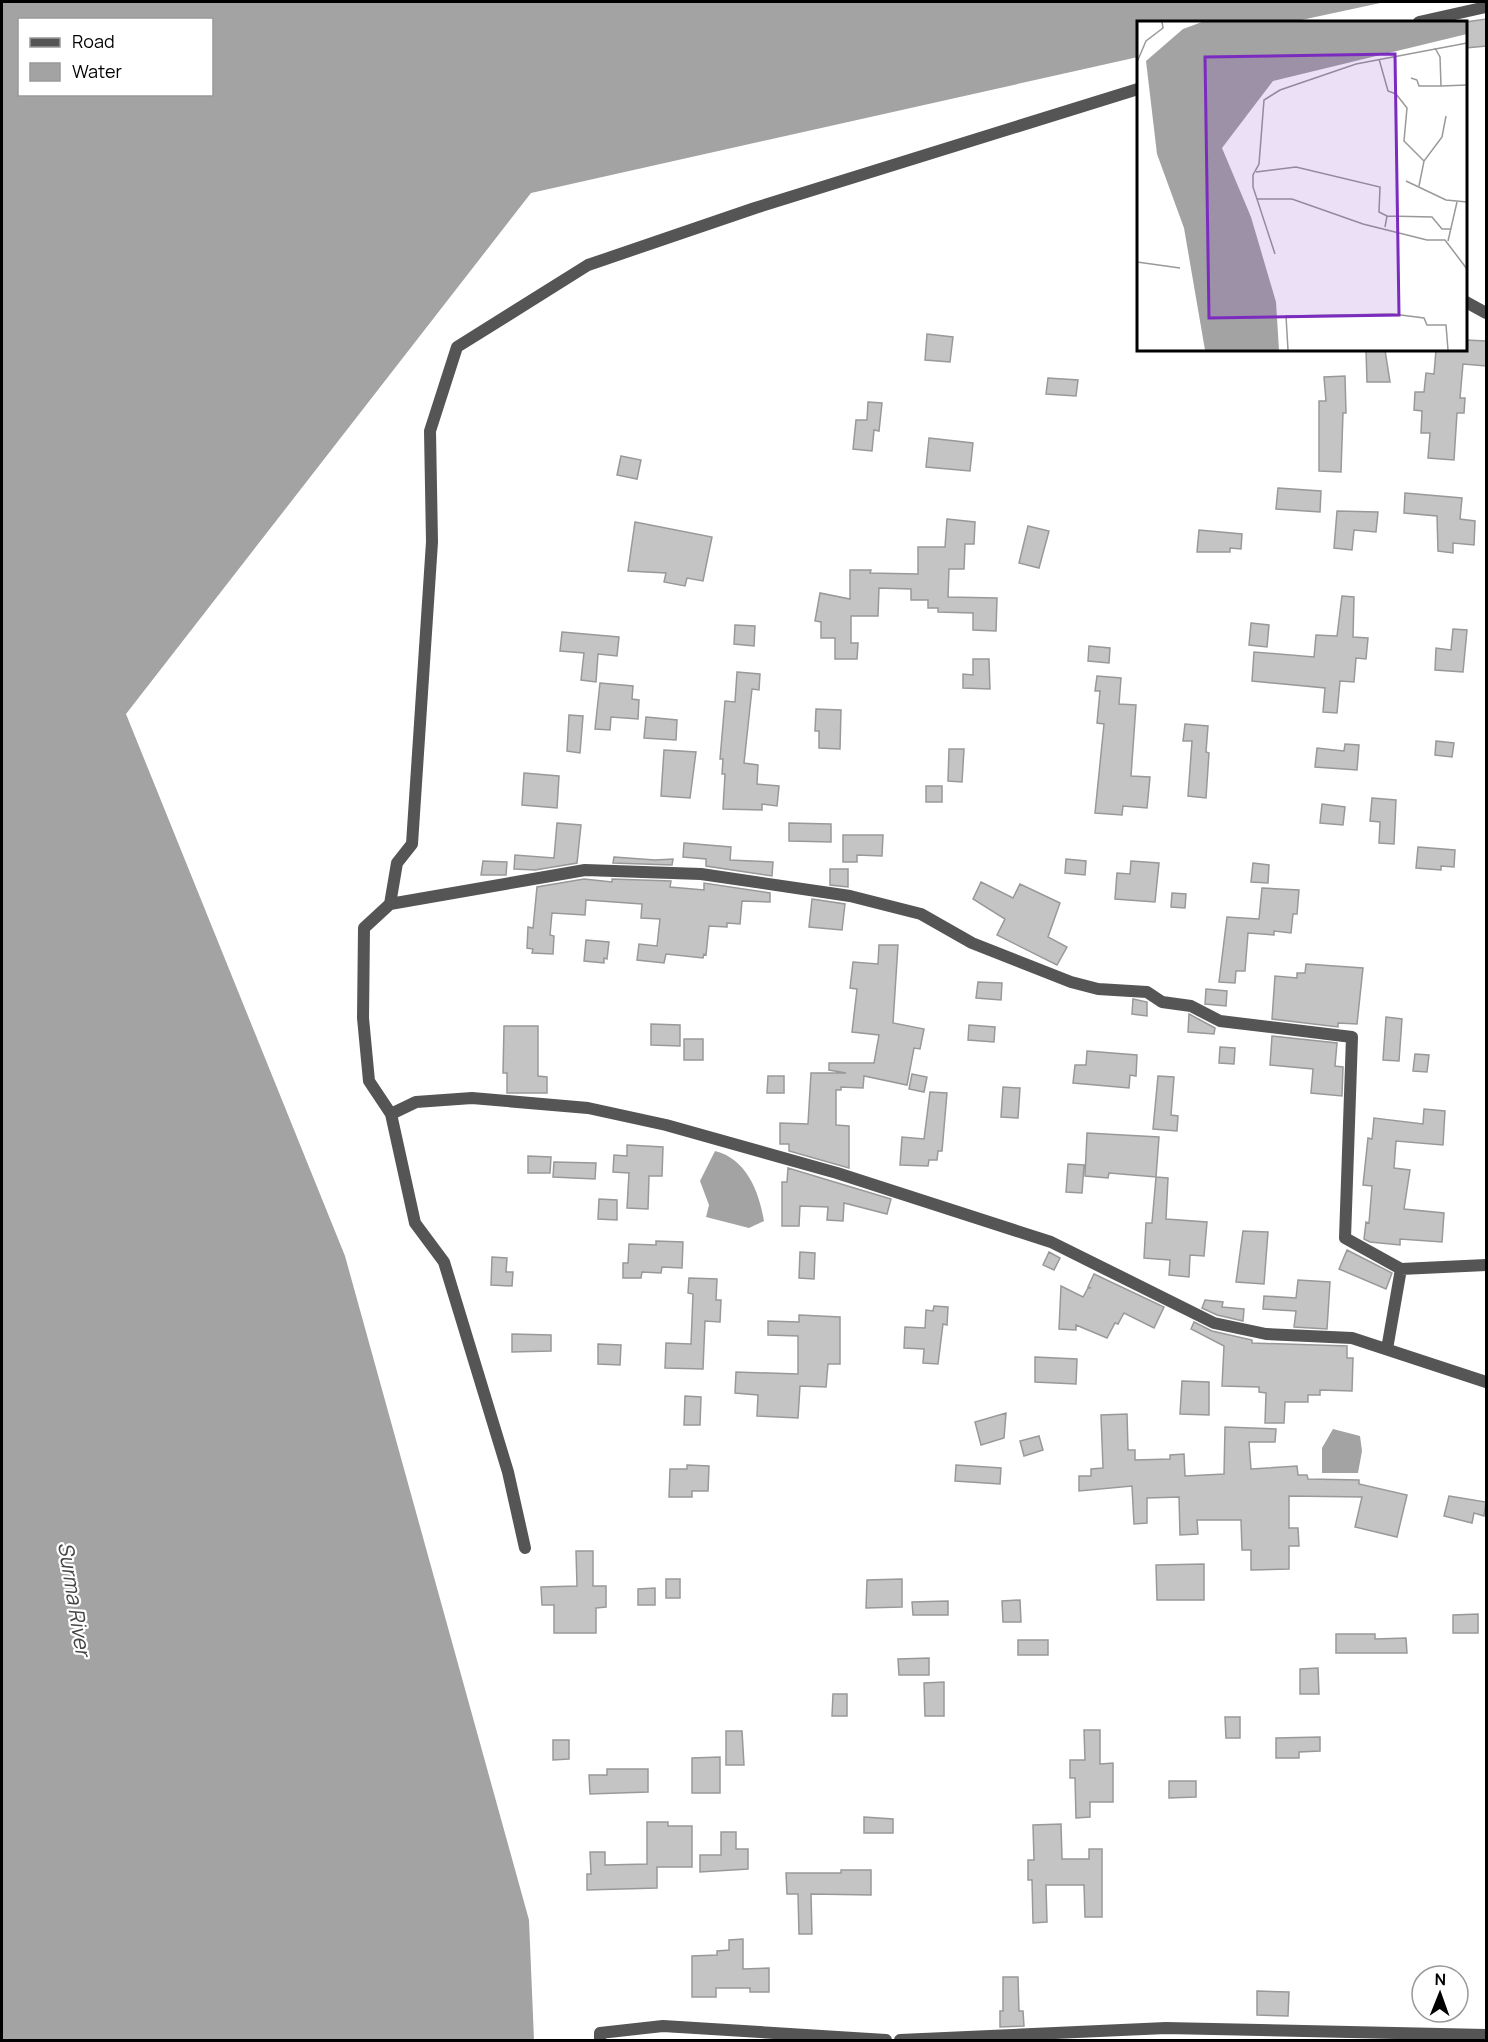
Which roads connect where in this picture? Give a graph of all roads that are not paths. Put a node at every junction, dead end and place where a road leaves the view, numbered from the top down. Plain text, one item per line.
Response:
1 (1486, 8) edge
2 (1424, 21) edge
3 (1137, 89) edge
4 (1467, 303) edge
5 (1486, 313) edge
6 (390, 904) junction
7 (392, 1114) junction
8 (1486, 1265) edge
9 (1401, 1269) junction
10 (1387, 1349) junction
11 (1486, 1382) edge
12 (525, 1548) dead end
13 (1486, 2035) edge
14 (600, 2040) edge
15 (886, 2040) edge
16 (900, 2040) edge

1 - 2 street
3 - 6 street
4 - 5 street
6 - 7 street
6 - 9 street
7 - 10 street
7 - 12 street
8 - 9 street
9 - 10 street
10 - 11 street
13 - 16 street
14 - 15 street

